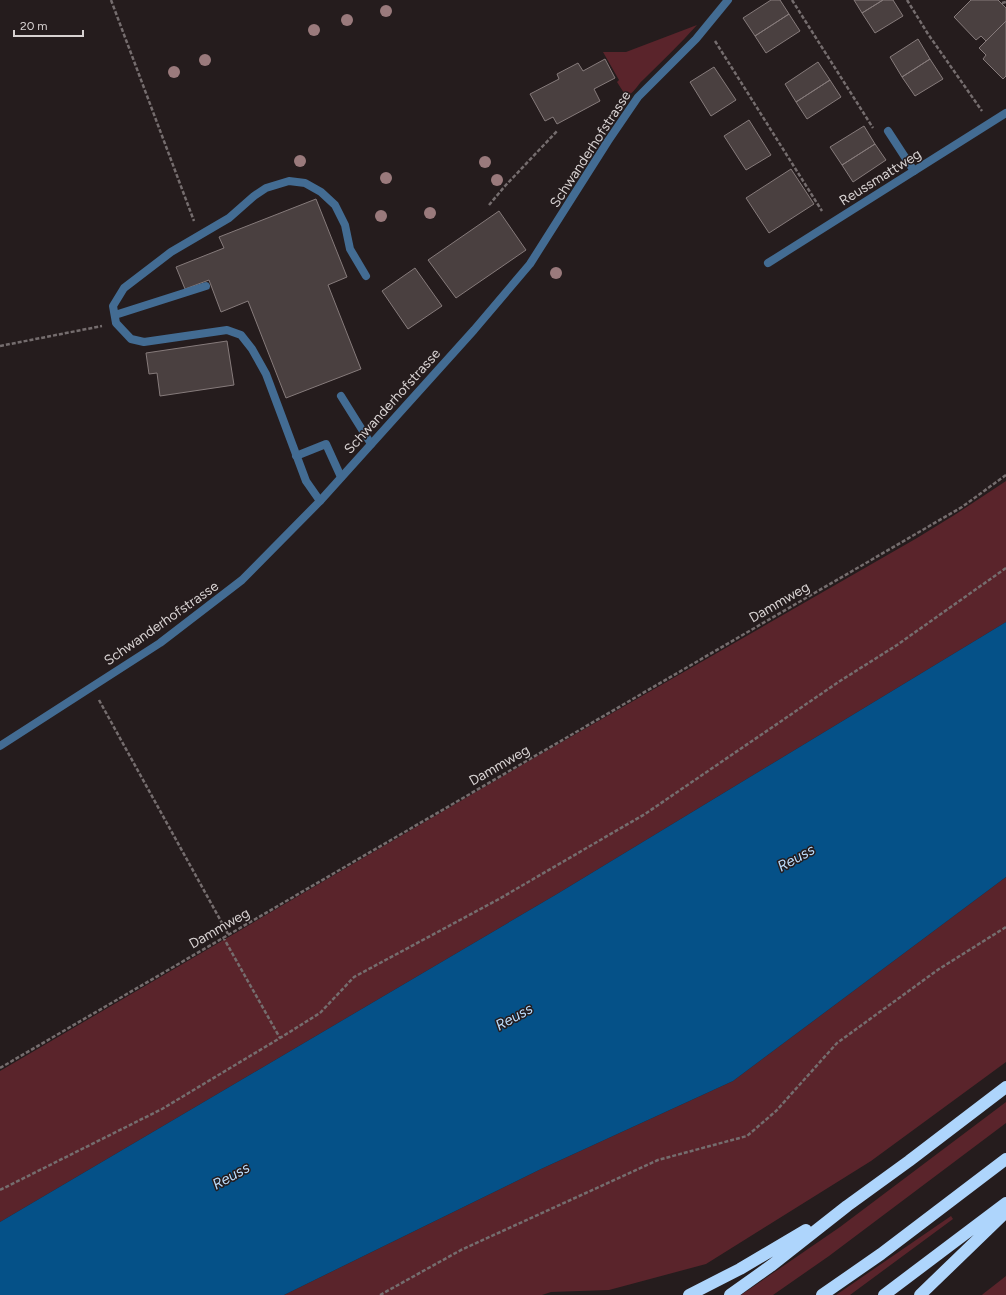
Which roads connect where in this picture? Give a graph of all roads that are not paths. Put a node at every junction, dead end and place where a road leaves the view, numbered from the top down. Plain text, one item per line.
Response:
1 (728, 0) edge
2 (1006, 113) edge
3 (888, 131) dead end
4 (914, 171) junction
5 (768, 263) dead end
6 (366, 276) dead end
7 (206, 286) dead end
8 (116, 319) junction
9 (341, 396) dead end
10 (371, 444) junction
11 (296, 456) junction
12 (341, 477) junction
13 (320, 501) junction
14 (0, 746) edge
15 (1006, 1087) edge
16 (1006, 1160) edge
17 (1006, 1203) edge
18 (847, 1206) junction
19 (1006, 1212) edge
20 (689, 1295) edge
21 (730, 1295) edge
22 (822, 1295) edge
23 (884, 1295) edge
24 (920, 1295) edge

1 - 10 street, Schwanderhofstrasse
2 - 4 street, Reussmattweg
3 - 4 street
4 - 5 street, Reussmattweg
6 - 8 street
7 - 8 street
8 - 11 street
9 - 10 street
10 - 12 street, Schwanderhofstrasse
11 - 12 street
11 - 13 street
12 - 13 street, Schwanderhofstrasse
13 - 14 street, Schwanderhofstrasse
15 - 18 highway
16 - 22 highway
17 - 23 highway
18 - 20 highway
18 - 21 highway
19 - 24 highway

